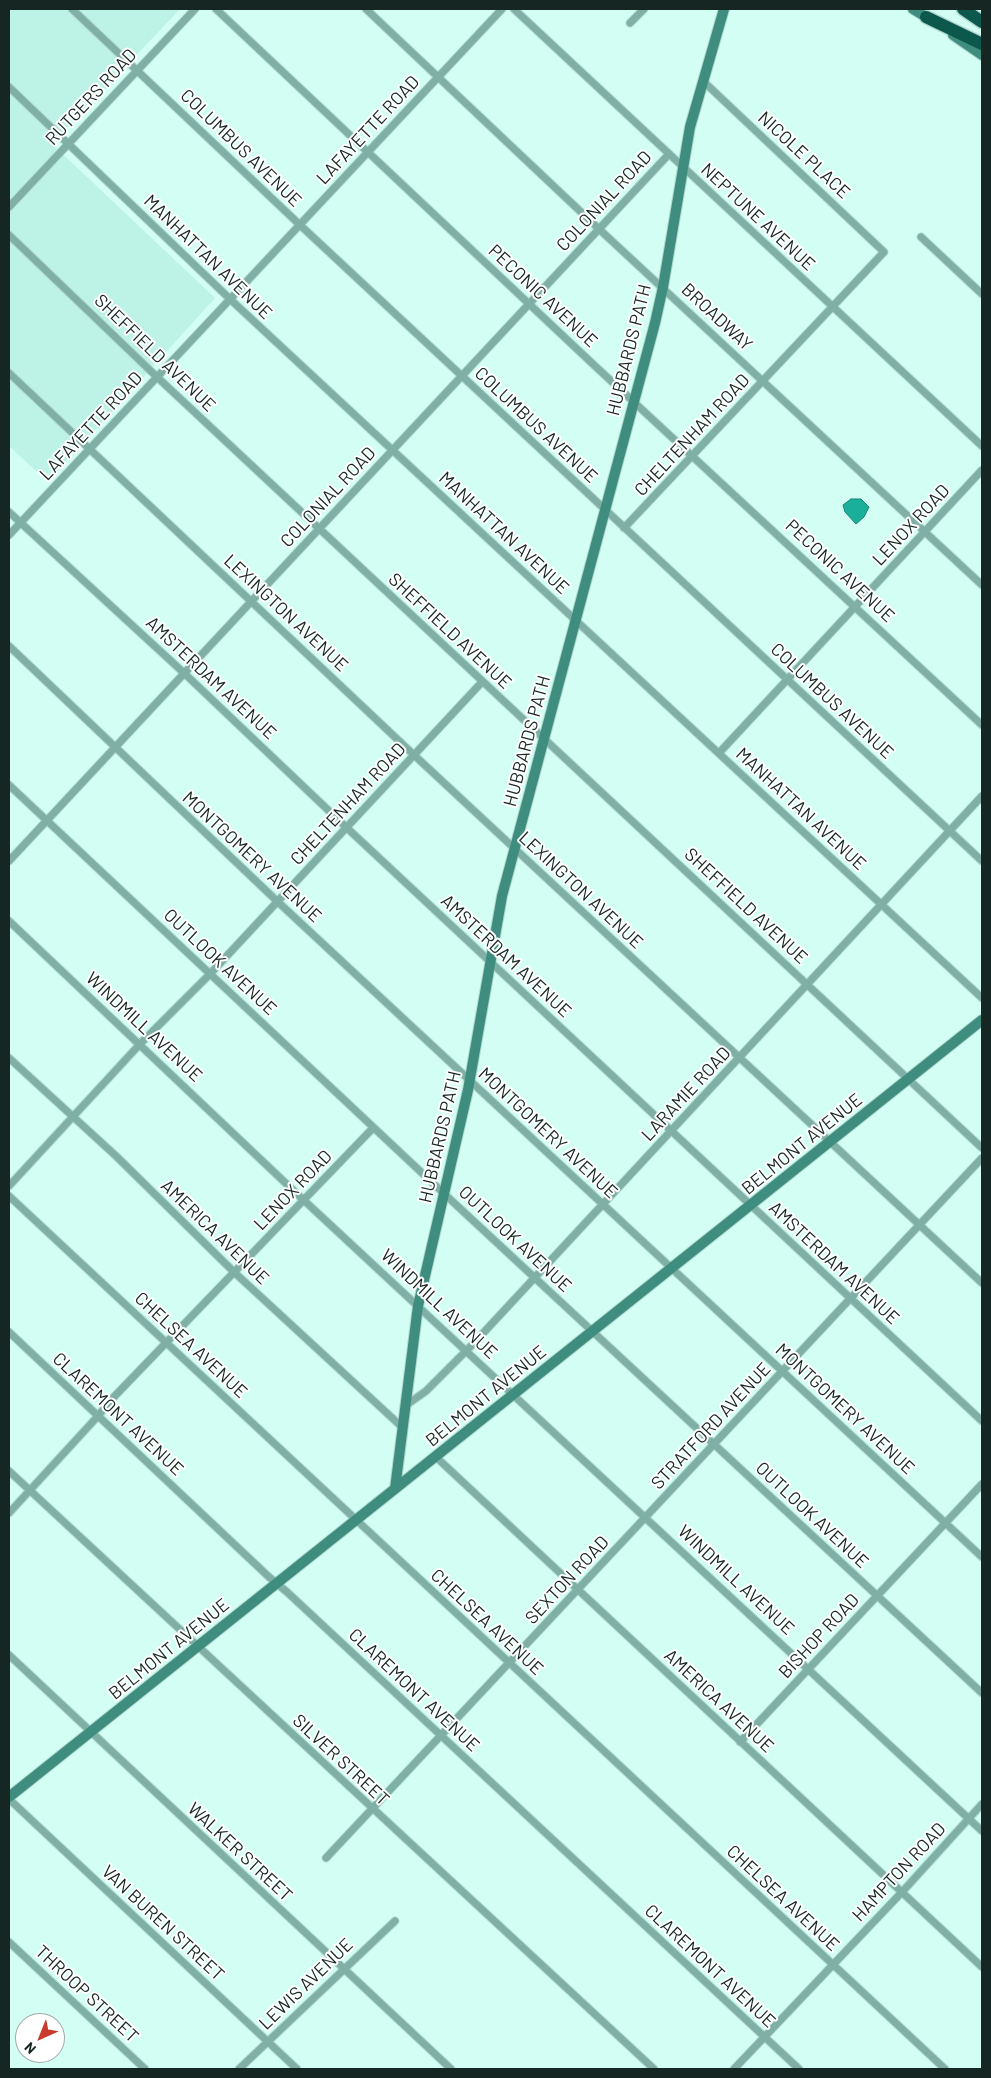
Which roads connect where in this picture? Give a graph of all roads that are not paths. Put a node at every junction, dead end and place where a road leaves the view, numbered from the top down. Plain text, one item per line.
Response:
1 (72, 9) edge
2 (195, 9) edge
3 (216, 9) edge
4 (366, 9) edge
5 (502, 9) edge
6 (514, 9) edge
7 (644, 9) edge
8 (724, 9) edge
9 (913, 9) edge
10 (963, 9) edge
11 (926, 17) junction
12 (982, 22) edge
13 (630, 23) dead end
14 (982, 44) edge
15 (982, 55) edge
16 (137, 70) junction
17 (437, 78) junction
18 (703, 81) junction
19 (9, 87) edge
20 (68, 144) junction
21 (368, 152) junction
22 (669, 154) junction
23 (684, 168) junction
24 (9, 207) edge
25 (300, 225) junction
26 (599, 230) junction
27 (9, 235) edge
28 (921, 237) dead end
29 (884, 252) joint
30 (663, 287) junction
31 (982, 294) edge
32 (231, 300) junction
33 (530, 304) junction
34 (832, 306) junction
35 (9, 372) edge
36 (157, 377) junction
37 (462, 377) junction
38 (763, 381) junction
39 (634, 400) junction
40 (982, 446) edge
41 (90, 448) junction
42 (394, 450) junction
43 (693, 455) junction
44 (982, 470) edge
45 (604, 509) junction
46 (9, 512) edge
47 (20, 522) junction
48 (624, 528) junction
49 (320, 529) junction
50 (925, 532) junction
51 (9, 535) edge
52 (982, 585) edge
53 (252, 601) junction
54 (856, 606) junction
55 (576, 620) junction
56 (9, 646) edge
57 (184, 673) junction
58 (787, 679) junction
59 (482, 682) junction
60 (982, 725) edge
61 (544, 740) junction
62 (115, 746) junction
63 (719, 753) junction
64 (414, 755) junction
65 (9, 784) edge
66 (982, 796) edge
67 (46, 820) junction
68 (347, 828) junction
69 (949, 830) junction
70 (514, 848) junction
71 (9, 861) edge
72 (982, 861) edge
73 (278, 902) junction
74 (882, 905) junction
75 (9, 921) edge
76 (490, 961) junction
77 (210, 974) junction
78 (808, 984) junction
79 (982, 998) edge
80 (982, 1020) edge
81 (140, 1044) junction
82 (9, 1058) edge
83 (740, 1058) junction
84 (909, 1079) junction
85 (470, 1080) junction
86 (73, 1117) junction
87 (374, 1128) junction
88 (671, 1131) junction
89 (830, 1142) junction
90 (982, 1148) edge
91 (982, 1158) edge
92 (9, 1186) edge
93 (444, 1193) junction
94 (9, 1196) edge
95 (304, 1200) junction
96 (602, 1204) junction
97 (750, 1206) junction
98 (919, 1224) junction
99 (672, 1268) junction
100 (235, 1273) junction
101 (535, 1278) junction
102 (982, 1283) edge
103 (850, 1298) junction
104 (418, 1306) junction
105 (593, 1331) junction
106 (9, 1332) edge
107 (166, 1342) junction
108 (466, 1350) junction
109 (783, 1371) junction
110 (514, 1395) junction
111 (406, 1406) junction
112 (98, 1416) junction
113 (982, 1421) edge
114 (402, 1427) junction
115 (714, 1444) junction
116 (436, 1457) junction
117 (9, 1471) edge
118 (982, 1484) edge
119 (395, 1489) junction
120 (30, 1490) junction
121 (9, 1513) edge
122 (646, 1518) junction
123 (355, 1520) junction
124 (946, 1523) junction
125 (982, 1557) edge
126 (276, 1583) junction
127 (578, 1591) junction
128 (877, 1595) junction
129 (197, 1647) junction
130 (9, 1655) edge
131 (510, 1663) junction
132 (809, 1668) junction
133 (982, 1693) edge
134 (90, 1732) junction
135 (441, 1736) junction
136 (740, 1742) junction
137 (9, 1798) edge
138 (982, 1804) edge
139 (372, 1809) junction
140 (970, 1819) junction
141 (982, 1830) edge
142 (326, 1858) dead end
143 (903, 1892) junction
144 (395, 1921) dead end
145 (9, 1942) edge
146 (832, 1964) junction
147 (982, 1967) edge
148 (344, 1969) junction
149 (764, 2037) junction
150 (268, 2042) junction
151 (145, 2069) edge
152 (239, 2069) edge
153 (297, 2069) edge
154 (451, 2069) edge
155 (654, 2069) edge
156 (734, 2069) edge
157 (799, 2069) edge
158 (945, 2069) edge

1 - 16 street, COLUMBUS AVENUE
2 - 16 street, RUTGERS ROAD
3 - 21 street, PECONIC AVENUE
4 - 17 street, BROADWAY
5 - 17 street, LAFAYETTE ROAD
6 - 22 street, NEPTUNE AVENUE
7 - 13 street
8 - 18 street, HUBBARDS PATH
9 - 11 street
10 - 12 highway
11 - 14 highway
11 - 15 street
16 - 20 street, RUTGERS ROAD
16 - 25 street, COLUMBUS AVENUE
17 - 21 street, LAFAYETTE ROAD
17 - 26 street, BROADWAY
18 - 23 street, HUBBARDS PATH
18 - 29 street, NICOLE PLACE
19 - 20 street, MANHATTAN AVENUE
20 - 24 street, RUTGERS ROAD
20 - 32 street, MANHATTAN AVENUE
21 - 25 street, LAFAYETTE ROAD
21 - 33 street, PECONIC AVENUE
22 - 23 street, NEPTUNE AVENUE
22 - 26 street, COLONIAL ROAD
23 - 30 street, HUBBARDS PATH
23 - 34 street, NEPTUNE AVENUE
25 - 32 street, LAFAYETTE ROAD
25 - 37 street, COLUMBUS AVENUE
26 - 30 street, BROADWAY
26 - 33 street, COLONIAL ROAD
27 - 36 street, SHEFFIELD AVENUE
28 - 31 street
29 - 34 street, CHELTENHAM ROAD
30 - 38 street, BROADWAY
30 - 39 street, HUBBARDS PATH
32 - 36 street, LAFAYETTE ROAD
32 - 42 street, MANHATTAN AVENUE
33 - 37 street, COLONIAL ROAD
33 - 39 street, PECONIC AVENUE
34 - 38 street, CHELTENHAM ROAD
34 - 40 street, NEPTUNE AVENUE
35 - 41 street, LEXINGTON AVENUE
36 - 41 street, LAFAYETTE ROAD
36 - 49 street, SHEFFIELD AVENUE
37 - 42 street, COLONIAL ROAD
37 - 45 street, COLUMBUS AVENUE
38 - 43 street, CHELTENHAM ROAD
38 - 50 street, BROADWAY
39 - 43 street, PECONIC AVENUE
39 - 45 street, HUBBARDS PATH
41 - 47 street, LAFAYETTE ROAD
41 - 53 street, LEXINGTON AVENUE
42 - 49 street, COLONIAL ROAD
42 - 55 street, MANHATTAN AVENUE
43 - 48 street, CHELTENHAM ROAD
43 - 54 street, PECONIC AVENUE
44 - 50 street, LENOX ROAD
45 - 48 street, COLUMBUS AVENUE
45 - 55 street, HUBBARDS PATH
46 - 47 street, AMSTERDAM AVENUE
47 - 51 street, LAFAYETTE ROAD
47 - 57 street, AMSTERDAM AVENUE
48 - 58 street, COLUMBUS AVENUE
49 - 53 street, COLONIAL ROAD
49 - 59 street, SHEFFIELD AVENUE
50 - 52 street, BROADWAY
50 - 54 street, LENOX ROAD
53 - 57 street, COLONIAL ROAD
53 - 64 street, LEXINGTON AVENUE
54 - 58 street, LENOX ROAD
54 - 60 street, PECONIC AVENUE
55 - 61 street, HUBBARDS PATH
55 - 63 street, MANHATTAN AVENUE
56 - 62 street, MONTGOMERY AVENUE
57 - 62 street, COLONIAL ROAD
57 - 68 street, AMSTERDAM AVENUE
58 - 63 street, LENOX ROAD
58 - 69 street, COLUMBUS AVENUE
59 - 61 street, SHEFFIELD AVENUE
59 - 64 street, CHELTENHAM ROAD
61 - 70 street, HUBBARDS PATH
61 - 78 street, SHEFFIELD AVENUE
62 - 67 street, COLONIAL ROAD
62 - 73 street, MONTGOMERY AVENUE
63 - 74 street, MANHATTAN AVENUE
64 - 68 street, CHELTENHAM ROAD
64 - 70 street, LEXINGTON AVENUE
65 - 67 street, OUTLOOK AVENUE
66 - 69 street, LARAMIE ROAD
67 - 71 street, COLONIAL ROAD
67 - 77 street, OUTLOOK AVENUE
68 - 73 street, CHELTENHAM ROAD
68 - 76 street, AMSTERDAM AVENUE
69 - 72 street, COLUMBUS AVENUE
69 - 74 street, LARAMIE ROAD
70 - 76 street, HUBBARDS PATH
70 - 83 street, LEXINGTON AVENUE
73 - 77 street, CHELTENHAM ROAD
73 - 85 street, MONTGOMERY AVENUE
74 - 78 street, LARAMIE ROAD
74 - 79 street, MANHATTAN AVENUE
75 - 81 street, WINDMILL AVENUE
76 - 85 street, HUBBARDS PATH
76 - 88 street, AMSTERDAM AVENUE
77 - 81 street, CHELTENHAM ROAD
77 - 87 street, OUTLOOK AVENUE
78 - 83 street, LARAMIE ROAD
78 - 84 street, SHEFFIELD AVENUE
80 - 84 street, BELMONT AVENUE
81 - 86 street, CHELTENHAM ROAD
81 - 95 street, WINDMILL AVENUE
82 - 86 street, AMERICA AVENUE
83 - 88 street, LARAMIE ROAD
83 - 89 street, LEXINGTON AVENUE
84 - 89 street, BELMONT AVENUE
84 - 90 street, SHEFFIELD AVENUE
85 - 93 street, HUBBARDS PATH
85 - 96 street, MONTGOMERY AVENUE
86 - 92 street, CHELTENHAM ROAD
86 - 100 street, AMERICA AVENUE
87 - 93 street, OUTLOOK AVENUE
87 - 95 street, LENOX ROAD
88 - 96 street, LARAMIE ROAD
88 - 97 street, AMSTERDAM AVENUE
89 - 97 street, BELMONT AVENUE
89 - 98 street, LEXINGTON AVENUE
91 - 98 street, STRATFORD AVENUE
93 - 101 street, OUTLOOK AVENUE
93 - 104 street, HUBBARDS PATH
94 - 107 street, CHELSEA AVENUE
95 - 100 street, LENOX ROAD
95 - 104 street, WINDMILL AVENUE
96 - 99 street, MONTGOMERY AVENUE
96 - 101 street, LARAMIE ROAD
97 - 99 street, BELMONT AVENUE
97 - 103 street, AMSTERDAM AVENUE
98 - 102 street, LEXINGTON AVENUE
98 - 103 street, STRATFORD AVENUE
99 - 105 street, BELMONT AVENUE
99 - 109 street, MONTGOMERY AVENUE
100 - 107 street, LENOX ROAD
100 - 114 street, AMERICA AVENUE
101 - 105 street, OUTLOOK AVENUE
101 - 108 street, LARAMIE ROAD
103 - 109 street, STRATFORD AVENUE
103 - 113 street, AMSTERDAM AVENUE
104 - 108 street, WINDMILL AVENUE
104 - 111 street, HUBBARDS PATH
105 - 110 street, BELMONT AVENUE
105 - 115 street, OUTLOOK AVENUE
106 - 112 street, CLAREMONT AVENUE
107 - 112 street, LENOX ROAD
107 - 123 street, CHELSEA AVENUE
108 - 110 street, WINDMILL AVENUE
108 - 111 street, LARAMIE ROAD
109 - 115 street, STRATFORD AVENUE
109 - 124 street, MONTGOMERY AVENUE
110 - 116 street, BELMONT AVENUE
110 - 122 street, WINDMILL AVENUE
111 - 114 street, HUBBARDS PATH
112 - 120 street, LENOX ROAD
112 - 126 street, CLAREMONT AVENUE
114 - 119 street, HUBBARDS PATH
115 - 122 street, STRATFORD AVENUE
115 - 128 street, OUTLOOK AVENUE
116 - 119 street, BELMONT AVENUE
116 - 127 street, AMERICA AVENUE
117 - 120 street, SILVER STREET
118 - 124 street, BISHOP ROAD
119 - 123 street, BELMONT AVENUE
120 - 121 street, LENOX ROAD
120 - 129 street, SILVER STREET
122 - 127 street, SEXTON ROAD
122 - 132 street, WINDMILL AVENUE
123 - 126 street, BELMONT AVENUE
123 - 131 street, CHELSEA AVENUE
124 - 125 street, MONTGOMERY AVENUE
124 - 128 street, BISHOP ROAD
126 - 129 street, BELMONT AVENUE
126 - 135 street, CLAREMONT AVENUE
127 - 131 street, SEXTON ROAD
127 - 136 street, AMERICA AVENUE
128 - 132 street, BISHOP ROAD
128 - 133 street, OUTLOOK AVENUE
129 - 134 street, BELMONT AVENUE
129 - 139 street, SILVER STREET
130 - 134 street, WALKER STREET
131 - 135 street
131 - 146 street, CHELSEA AVENUE
132 - 136 street, BISHOP ROAD
132 - 140 street, WINDMILL AVENUE
134 - 137 street, BELMONT AVENUE
134 - 148 street, WALKER STREET
135 - 139 street
135 - 149 street, CLAREMONT AVENUE
136 - 143 street, AMERICA AVENUE
137 - 150 street, VAN BUREN STREET
138 - 140 street, HAMPTON ROAD
139 - 142 street
139 - 155 street, SILVER STREET
140 - 141 street, WINDMILL AVENUE
140 - 143 street, HAMPTON ROAD
143 - 146 street, HAMPTON ROAD
143 - 147 street, AMERICA AVENUE
144 - 148 street, LEWIS AVENUE
145 - 151 street, THROOP STREET
146 - 149 street, HAMPTON ROAD
146 - 158 street, CHELSEA AVENUE
148 - 150 street, LEWIS AVENUE
148 - 154 street, WALKER STREET
149 - 156 street, HAMPTON ROAD
149 - 157 street, CLAREMONT AVENUE
150 - 152 street, LEWIS AVENUE
150 - 153 street, VAN BUREN STREET

